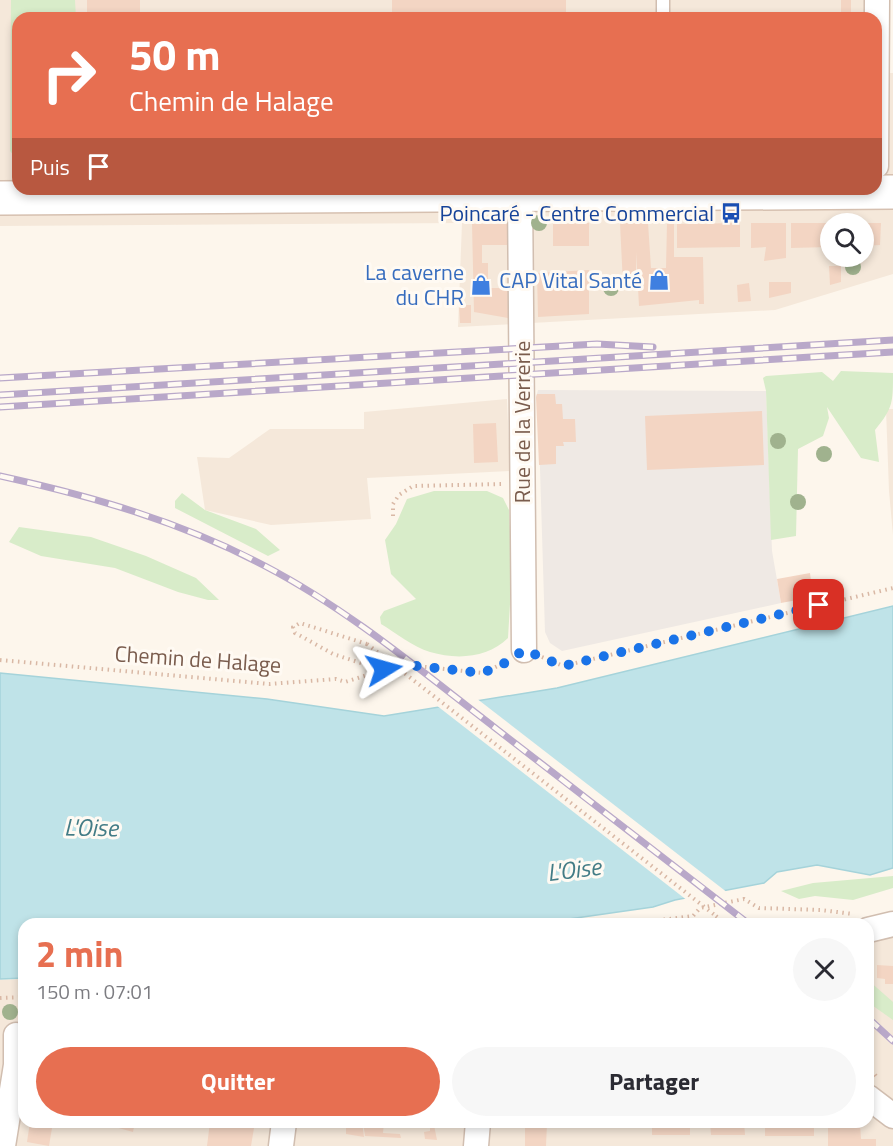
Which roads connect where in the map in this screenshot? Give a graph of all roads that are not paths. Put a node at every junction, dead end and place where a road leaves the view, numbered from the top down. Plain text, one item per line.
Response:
1 (390, 195) edge
2 (520, 195) edge
3 (0, 198) edge
4 (524, 650) road end
5 (874, 922) edge
6 (893, 924) edge
7 (13, 1036) edge
8 (874, 1089) edge
9 (893, 1116) edge
10 (283, 1128) edge
11 (478, 1128) edge
12 (3, 1146) edge
13 (280, 1146) edge
14 (476, 1146) edge

1 - 3 main road
2 - 4 street, Rue de la Verrerie
5 - 6 street
7 - 12 street
8 - 9 street
10 - 13 street
11 - 14 street

